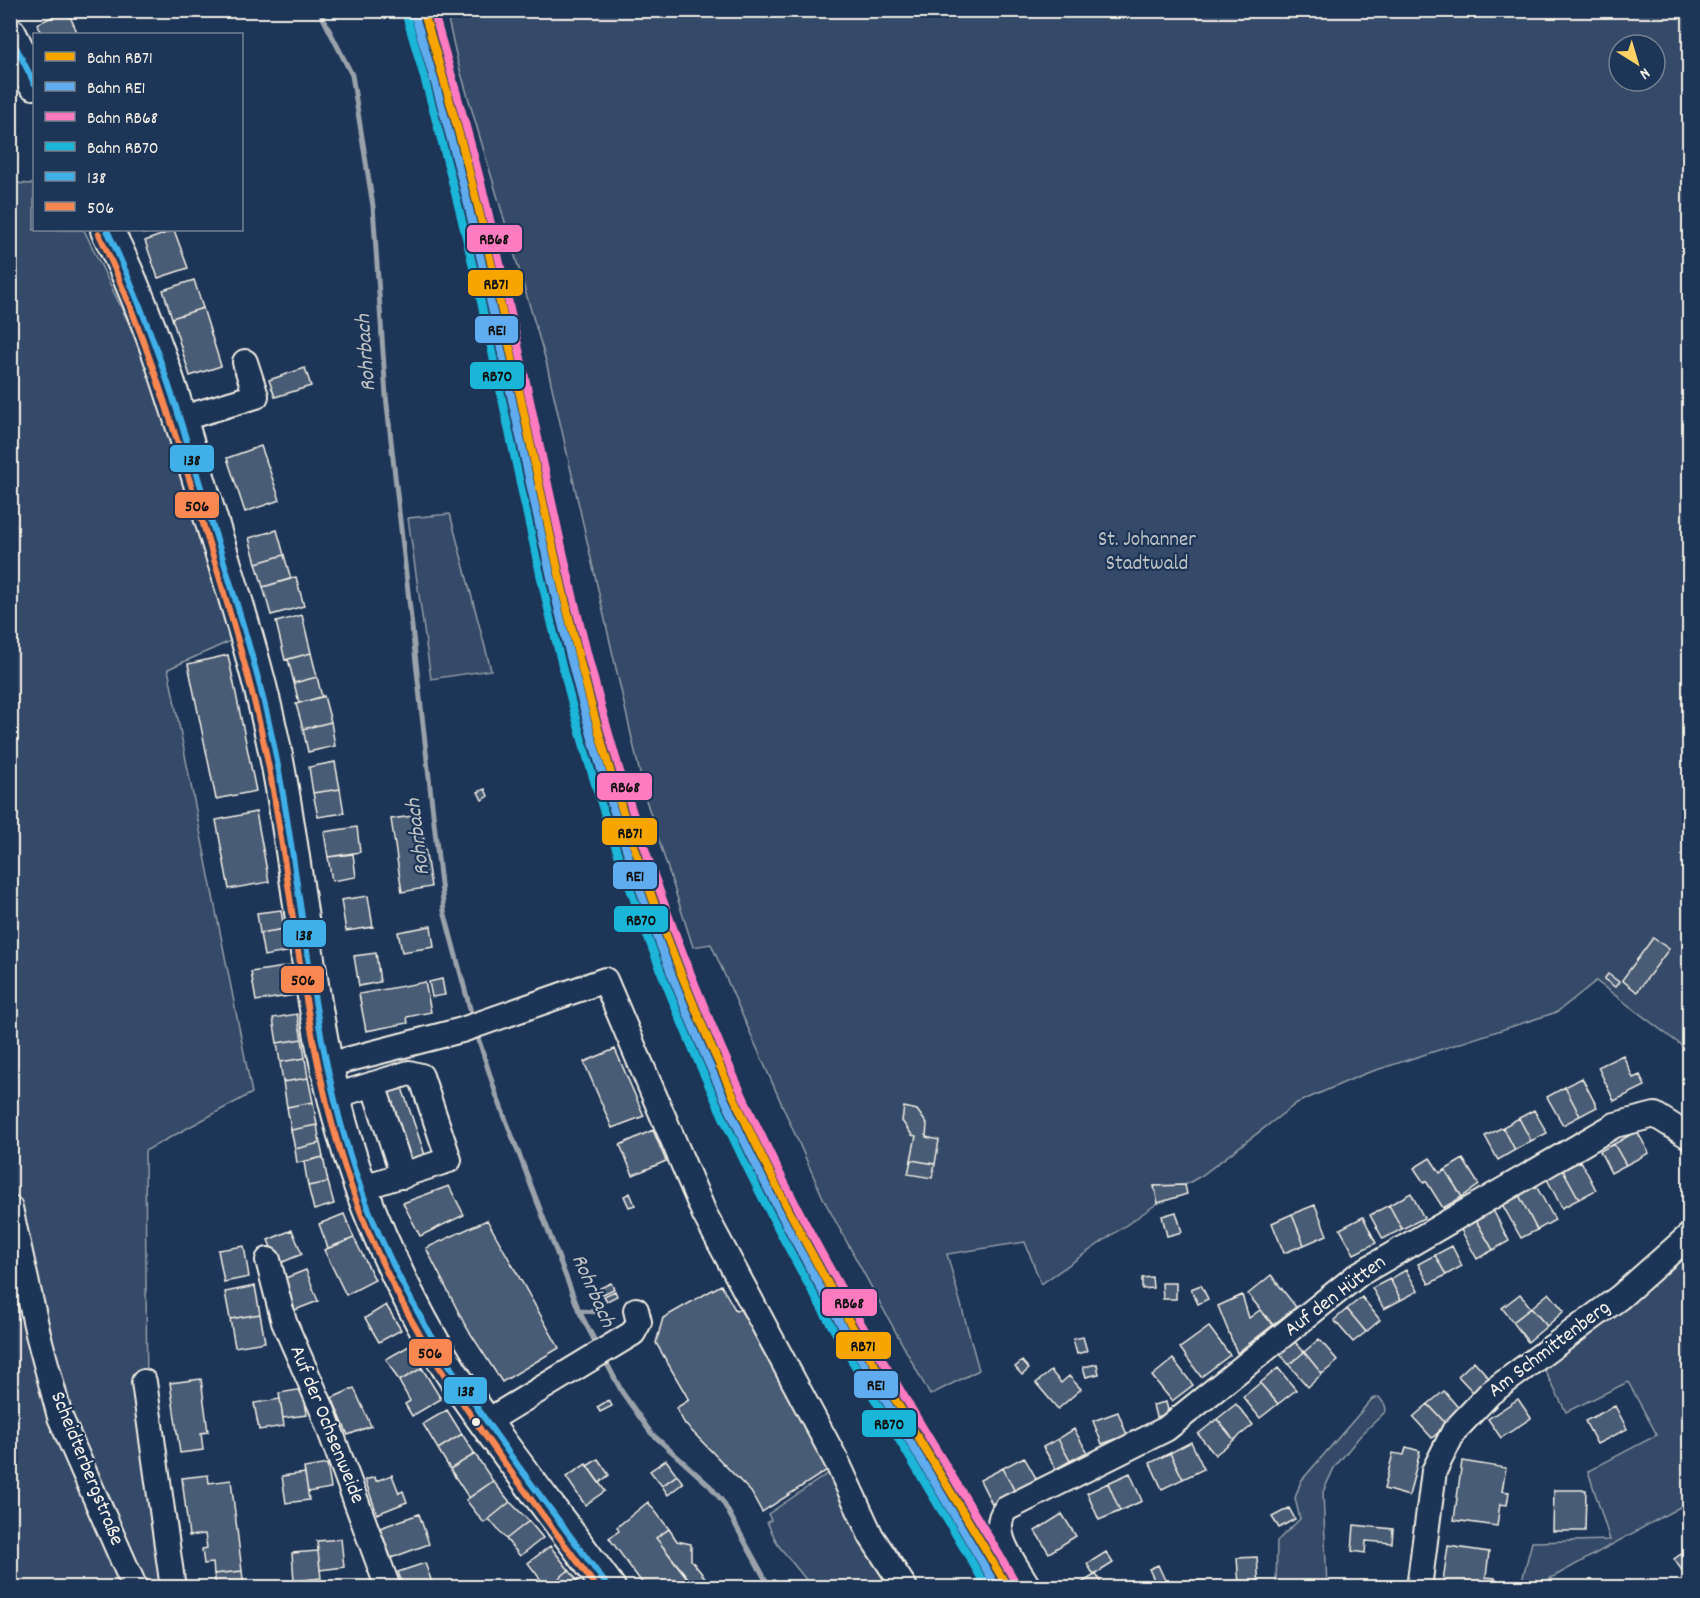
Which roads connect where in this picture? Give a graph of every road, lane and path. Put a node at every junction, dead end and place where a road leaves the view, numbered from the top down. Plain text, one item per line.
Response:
1 (10, 34) edge
2 (33, 81) edge
3 (107, 231) edge
4 (245, 362) dead end
5 (180, 420) junction
6 (327, 1065) junction
7 (373, 1084) junction
8 (335, 1096) junction
9 (1689, 1137) edge
10 (404, 1176) junction
11 (361, 1188) junction
12 (10, 1208) edge
13 (1689, 1235) edge
14 (268, 1260) dead end
15 (636, 1310) dead end
16 (144, 1382) dead end
17 (486, 1422) junction
18 (135, 1587) edge
19 (173, 1587) edge
20 (388, 1587) edge
21 (609, 1587) edge
22 (905, 1587) edge
23 (1029, 1587) edge
24 (1419, 1587) edge

1 - 2 main road
3 - 5 main road
4 - 5 street
5 - 6 main road
6 - 8 main road
6 - 22 street
7 - 8 street
7 - 10 street
7 - 10 street
8 - 11 main road
9 - 23 street, Auf den Hütten
10 - 11 street
11 - 17 main road
12 - 18 street, Scheidterbergstraße
13 - 24 street, Am Schmittenberg
14 - 20 street, Auf der Ochsenweide
15 - 17 street
16 - 19 street
17 - 21 main road

